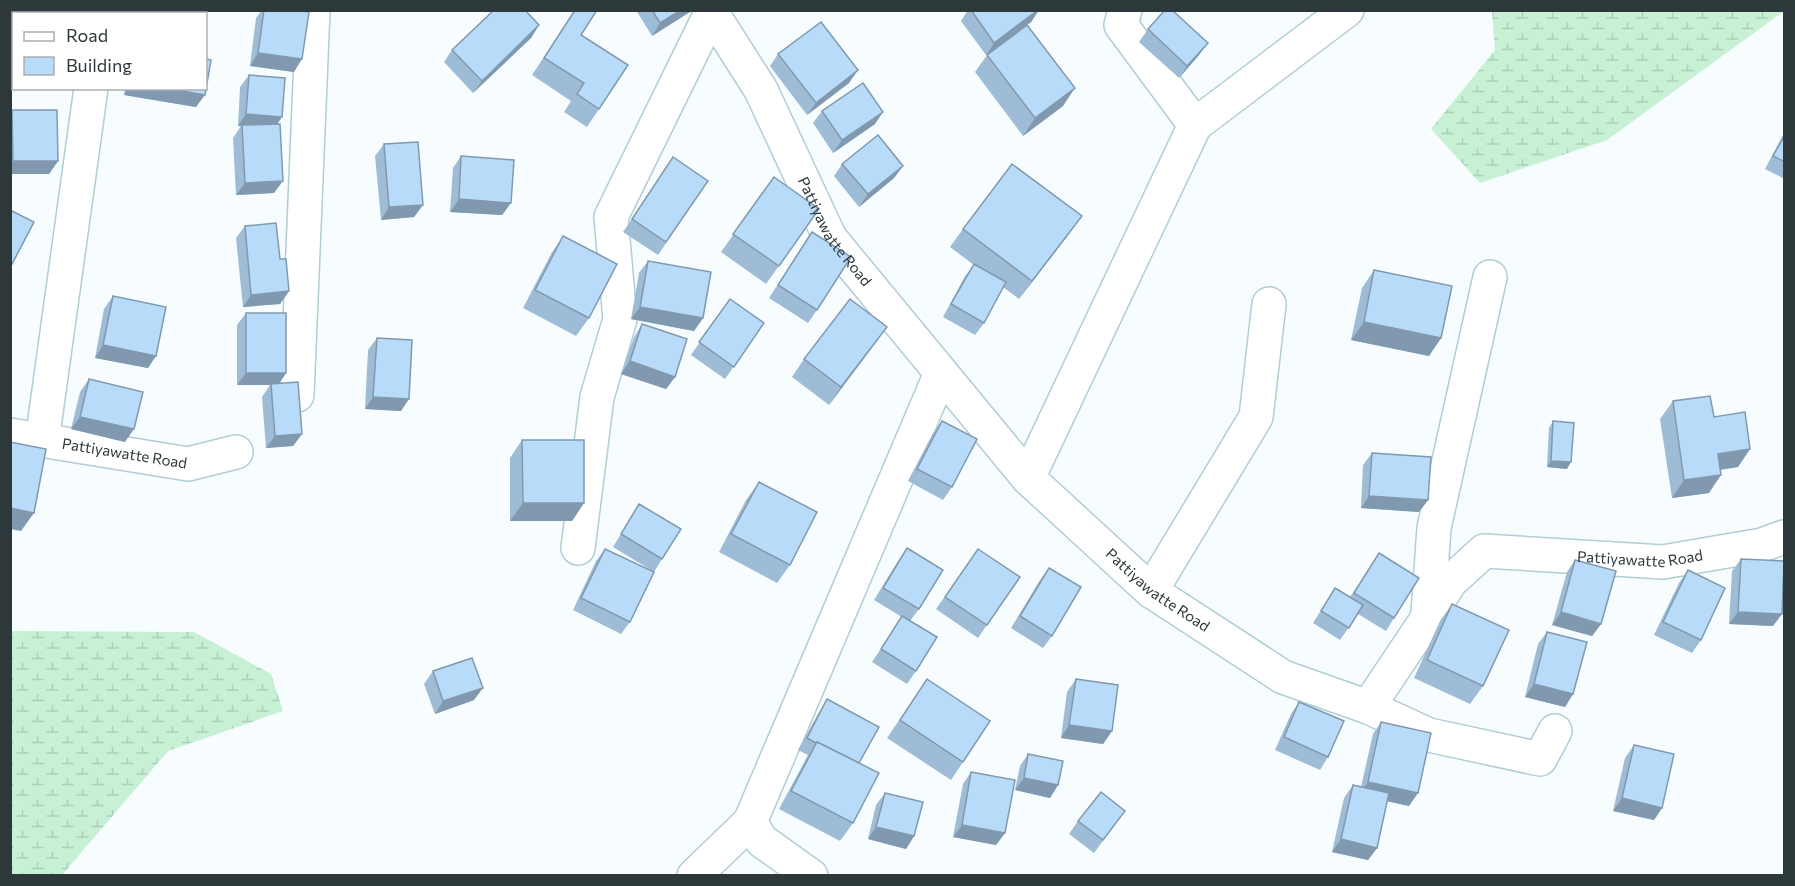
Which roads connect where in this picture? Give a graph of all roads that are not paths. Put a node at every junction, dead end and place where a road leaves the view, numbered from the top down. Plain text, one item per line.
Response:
1 (313, 10) edge
2 (1125, 10) edge
3 (1347, 10) edge
4 (710, 12) edge
5 (91, 90) edge
6 (1195, 125) junction
7 (1490, 277) dead end
8 (1269, 304) dead end
9 (941, 373) junction
10 (297, 395) edge
11 (10, 435) edge
12 (42, 441) junction
13 (237, 452) dead end
14 (1028, 478) junction
15 (1785, 537) edge
16 (578, 548) dead end
17 (1151, 591) junction
18 (1427, 619) junction
19 (1368, 707) junction
20 (1555, 731) dead end
21 (750, 822) junction
22 (694, 876) edge
23 (812, 876) edge

1 - 10 street
2 - 6 street
3 - 6 street
4 - 9 street, Pattiyawatte Road
4 - 16 street
5 - 12 street
6 - 14 street
7 - 18 street
8 - 17 street
9 - 14 street, Pattiyawatte Road
9 - 21 street
11 - 12 street, Pattiyawatte Road
12 - 13 street, Pattiyawatte Road
14 - 17 street, Pattiyawatte Road
15 - 18 street, Pattiyawatte Road
17 - 19 street, Pattiyawatte Road
18 - 19 street, Pattiyawatte Road
19 - 20 street
21 - 22 street
21 - 23 street

